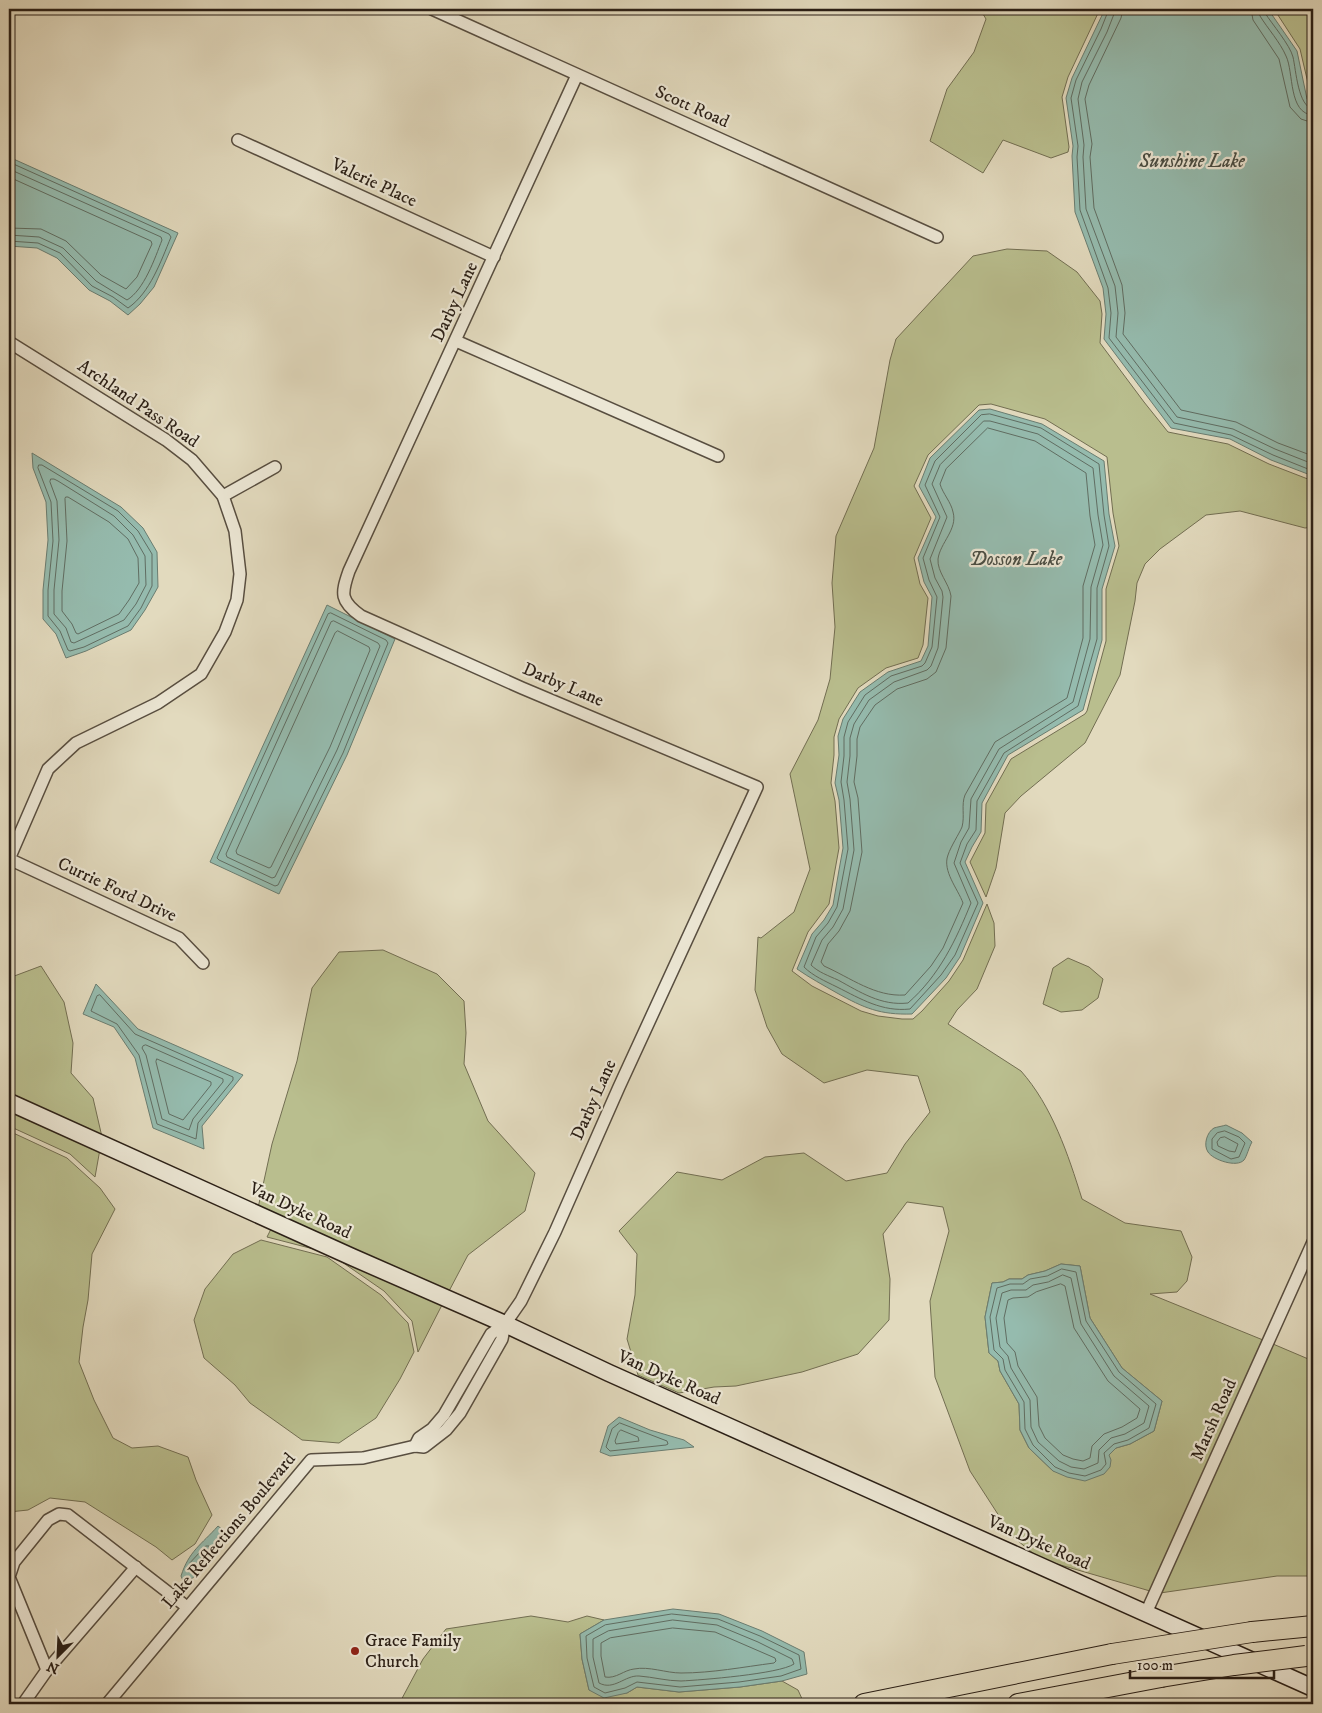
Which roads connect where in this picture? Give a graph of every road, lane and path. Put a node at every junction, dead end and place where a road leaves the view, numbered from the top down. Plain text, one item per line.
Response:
1 (432, 9) edge
2 (577, 75) junction
3 (238, 140) dead end
4 (937, 237) dead end
5 (494, 257) junction
6 (456, 341) junction
7 (9, 342) edge
8 (718, 456) dead end
9 (275, 467) dead end
10 (223, 496) junction
11 (9, 859) edge
12 (203, 963) dead end
13 (9, 1102) edge
14 (1313, 1242) edge
15 (505, 1324) junction
16 (136, 1567) junction
17 (188, 1607) junction
18 (1146, 1613) junction
19 (1313, 1626) edge
20 (1310, 1656) edge
21 (46, 1670) junction
22 (1313, 1688) edge
23 (23, 1704) edge
24 (107, 1704) edge
25 (864, 1704) edge
26 (1018, 1704) edge

1 - 2 street, Scott Road
2 - 4 street, Scott Road
2 - 5 street, Darby Lane
3 - 5 street, Valerie Place
5 - 6 street, Darby Lane
6 - 8 street
6 - 15 street, Darby Lane
7 - 10 street, Archland Pass Road
9 - 10 street
10 - 11 street, Archland Pass Road
11 - 12 street, Currie Ford Drive
13 - 15 main road, Van Dyke Road
14 - 18 street, Marsh Road
15 - 17 street, Lake Reflections Boulevard
15 - 18 main road, Van Dyke Road
16 - 17 street
16 - 21 street
16 - 21 street
17 - 24 street, Lake Reflections Boulevard
18 - 22 main road, Van Dyke Road
19 - 25 highway, bridge
20 - 26 highway, bridge
21 - 23 street

